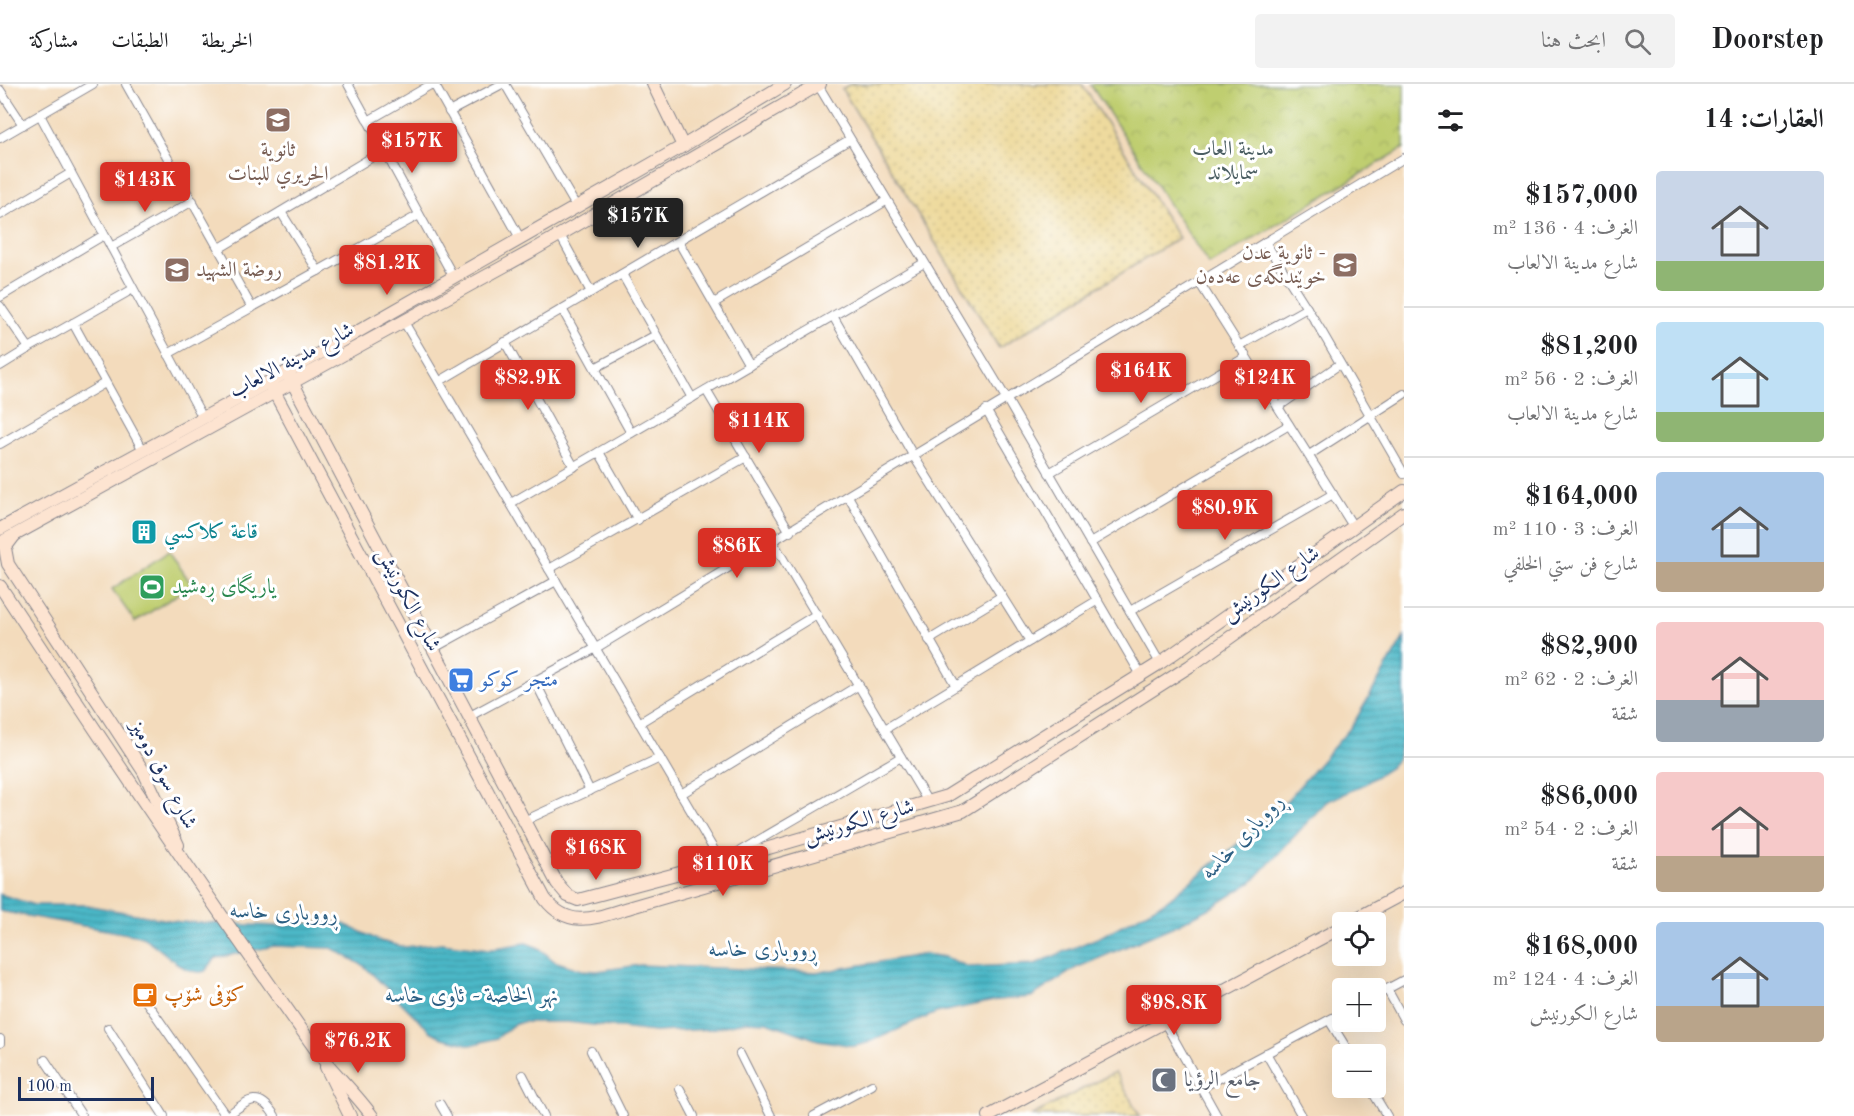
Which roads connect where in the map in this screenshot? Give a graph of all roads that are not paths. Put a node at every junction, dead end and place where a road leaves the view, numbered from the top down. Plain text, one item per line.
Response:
1 (71, 84) edge
2 (93, 84) edge
3 (126, 84) edge
4 (348, 84) edge
5 (433, 84) edge
6 (504, 84) edge
7 (653, 84) edge
8 (785, 84) edge
9 (819, 85) edge
10 (493, 86) edge
11 (0, 90) edge
12 (76, 94) junction
13 (449, 112) junction
14 (40, 115) junction
15 (368, 121) junction
16 (23, 125) junction
17 (0, 138) edge
18 (849, 140) junction
19 (683, 146) junction
20 (384, 150) junction
21 (1404, 158) edge
22 (70, 173) junction
23 (624, 179) junction
24 (633, 194) junction
25 (193, 201) junction
26 (886, 201) junction
27 (576, 206) junction
28 (281, 212) junction
29 (0, 215) edge
30 (419, 215) junction
31 (104, 235) junction
32 (560, 235) junction
33 (520, 238) junction
34 (678, 241) junction
35 (1265, 242) junction
36 (111, 247) junction
37 (220, 248) junction
38 (924, 263) junction
39 (318, 271) junction
40 (622, 274) junction
41 (453, 276) junction
42 (1199, 282) junction
43 (133, 289) junction
44 (591, 292) junction
45 (0, 297) edge
46 (714, 303) junction
47 (0, 306) edge
48 (252, 308) junction
49 (1306, 308) junction
50 (562, 309) junction
51 (833, 316) junction
52 (404, 322) junction
53 (73, 323) junction
54 (656, 335) junction
55 (505, 342) junction
56 (1239, 346) junction
57 (30, 348) junction
58 (168, 354) junction
59 (1246, 357) junction
60 (1340, 364) junction
61 (749, 365) junction
62 (0, 366) edge
63 (595, 368) junction
64 (290, 378) junction
65 (440, 381) junction
66 (105, 383) junction
67 (272, 387) junction
68 (706, 390) junction
69 (1404, 394) edge
70 (692, 398) junction
71 (1006, 398) junction
72 (1278, 407) junction
73 (986, 410) junction
74 (1370, 415) junction
75 (203, 418) junction
76 (1289, 425) junction
77 (631, 433) junction
78 (0, 444) edge
79 (144, 452) junction
80 (599, 452) junction
81 (913, 455) junction
82 (1309, 455) junction
83 (746, 457) junction
84 (574, 467) junction
85 (1049, 473) junction
86 (1404, 474) edge
87 (1404, 491) edge
88 (1333, 494) junction
89 (848, 496) junction
90 (511, 503) junction
91 (1404, 513) edge
92 (638, 520) junction
93 (1353, 526) junction
94 (0, 529) edge
95 (790, 532) junction
96 (17, 534) junction
97 (773, 542) junction
98 (0, 543) edge
99 (1090, 543) junction
100 (549, 569) junction
101 (556, 581) junction
102 (1273, 582) junction
103 (0, 586) edge
104 (402, 587) junction
105 (383, 596) junction
106 (1002, 596) junction
107 (1286, 598) junction
108 (1098, 600) junction
109 (1130, 611) junction
110 (817, 614) junction
111 (929, 640) junction
112 (1030, 641) junction
113 (435, 648) junction
114 (596, 648) junction
115 (1160, 663) junction
116 (1142, 675) junction
117 (535, 681) junction
118 (859, 685) junction
119 (956, 686) junction
120 (470, 716) junction
121 (639, 723) junction
122 (885, 729) junction
123 (901, 757) junction
124 (660, 758) junction
125 (1004, 761) junction
126 (1016, 778) junction
127 (590, 790) junction
128 (681, 794) junction
129 (927, 802) junction
130 (524, 821) junction
131 (182, 854) junction
132 (721, 862) junction
133 (1404, 893) edge
134 (1369, 912) edge
135 (1332, 932) edge
136 (1404, 980) edge
137 (1387, 989) joint
138 (143, 997) dead end
139 (1332, 1018) edge
140 (1329, 1020) junction
141 (1404, 1020) edge
142 (1165, 1023) junction
143 (108, 1028) dead end
144 (1344, 1044) edge
145 (591, 1051) dead end
146 (318, 1052) junction
147 (1266, 1053) junction
148 (740, 1054) dead end
149 (45, 1060) dead end
150 (523, 1075) dead end
151 (872, 1085) dead end
152 (1201, 1088) junction
153 (680, 1089) dead end
154 (1376, 1098) edge
155 (440, 1104) dead end
156 (82, 1116) edge
157 (164, 1116) edge
158 (226, 1116) edge
159 (275, 1116) edge
160 (350, 1116) edge
161 (372, 1116) edge
162 (447, 1116) edge
163 (544, 1116) edge
164 (623, 1116) edge
165 (694, 1116) edge
166 (771, 1116) edge
167 (814, 1116) edge
168 (989, 1116) edge
169 (1216, 1116) edge
170 (1302, 1116) edge
171 (1387, 1116) edge

1 - 12 street
2 - 12 street
3 - 25 street
4 - 15 street
5 - 13 street
5 - 15 street
6 - 10 street
6 - 27 street
7 - 19 main road
8 - 19 main road, شارع مدينة الالعاب
9 - 18 street
9 - 24 main road, شارع مدينة الالعاب
10 - 13 street
11 - 16 street
12 - 14 street
13 - 33 street
14 - 16 street
14 - 22 street
15 - 20 street
16 - 17 street
18 - 26 street
18 - 34 street
19 - 23 main road, شارع مدينة الالعاب
20 - 28 street
20 - 30 street
21 - 35 street
22 - 29 street
22 - 31 street
23 - 24 main road
23 - 27 main road, شارع مدينة الالعاب
24 - 32 main road, شارع مدينة الالعاب
25 - 36 street
25 - 37 street
26 - 38 street
26 - 46 street
27 - 33 main road, شارع مدينة الالعاب
28 - 37 street
28 - 39 street
30 - 39 street
30 - 41 street
31 - 36 street
31 - 45 street
32 - 44 street
32 - 52 main road, شارع مدينة الالعاب
33 - 41 main road, شارع مدينة الالعاب
34 - 40 street
34 - 46 street
35 - 42 street
35 - 49 street
36 - 43 street
37 - 48 street
38 - 51 street
38 - 71 street
39 - 48 street
40 - 44 street
40 - 54 street
41 - 64 main road, شارع مدينة الالعاب
42 - 56 street
42 - 71 street
43 - 53 street
43 - 58 street
44 - 50 street
46 - 61 street
47 - 57 street
48 - 58 street
49 - 56 street
49 - 60 street
50 - 55 street
50 - 63 street
51 - 61 street
51 - 81 street
52 - 64 main road, شارع مدينة الالعاب
52 - 65 street
53 - 57 street
53 - 66 street
54 - 63 street
54 - 70 street
55 - 65 street
55 - 84 street
56 - 59 street
57 - 62 street
58 - 75 street
59 - 72 street
59 - 85 street
60 - 72 street
60 - 74 street
61 - 68 street
63 - 77 street
64 - 67 main road, شارع مدينة الالعاب
64 - 104 main road, شارع الكورنيش
65 - 90 street
66 - 78 street
66 - 79 street
67 - 75 main road, شارع مدينة الالعاب
67 - 96 main road, شارع مدينة الالعاب
67 - 105 main road, شارع الكورنيش
68 - 70 street
68 - 83 street
69 - 74 street
70 - 77 street
71 - 73 street
71 - 85 street
72 - 76 street
73 - 81 street
73 - 108 street
74 - 82 street
74 - 86 street
75 - 79 main road, شارع مدينة الالعاب
76 - 82 street
76 - 99 street
77 - 80 street
79 - 94 main road, شارع مدينة الالعاب
80 - 84 street
80 - 92 street
81 - 89 street
81 - 106 street
82 - 88 street
83 - 92 street
83 - 95 street
84 - 90 street
85 - 99 street
87 - 93 main road, شارع الكورنيش
88 - 93 street
88 - 109 street
89 - 95 street
89 - 111 street
90 - 100 street
91 - 107 main road, شارع الكورنيش
92 - 100 street
93 - 102 main road, شارع الكورنيش
95 - 97 street
96 - 98 main road, شارع مدينة الالعاب
96 - 131 main road, شارع سوق دوميز
97 - 110 street
97 - 114 street
99 - 109 street
100 - 101 street
101 - 113 street
101 - 114 street
102 - 107 main road
102 - 115 main road, شارع الكورنيش
103 - 131 main road, شارع سوق دوميز
104 - 105 main road
104 - 113 main road, شارع الكورنيش
105 - 126 main road, شارع الكورنيش
106 - 111 street
106 - 112 street
107 - 126 main road, شارع الكورنيش
108 - 112 street
108 - 116 street
109 - 115 street
110 - 118 street
110 - 121 street
111 - 119 street
112 - 119 street
113 - 120 main road, شارع الكورنيش
114 - 117 street
114 - 121 street
115 - 116 main road, شارع الكورنيش
116 - 125 main road, شارع الكورنيش
117 - 120 street
117 - 127 street
118 - 122 street
118 - 128 street
119 - 122 street
120 - 130 main road, شارع الكورنيش
121 - 124 street
122 - 123 street
123 - 129 street
123 - 132 street
124 - 127 street
124 - 128 street
125 - 126 main road
125 - 129 main road, شارع الكورنيش
127 - 130 street
128 - 132 street
129 - 132 main road, شارع الكورنيش
130 - 132 main road, شارع الكورنيش
131 - 146 main road
133 - 134 main road
135 - 142 main road
136 - 137 street
137 - 141 street
138 - 158 street
139 - 140 street
140 - 144 street
140 - 147 street
142 - 152 street
142 - 168 main road
143 - 157 street
145 - 164 street
146 - 160 main road
146 - 161 main road
147 - 152 street
147 - 170 street
148 - 166 street
149 - 156 street
150 - 163 street
151 - 167 street
152 - 169 street
153 - 165 street
154 - 171 street
155 - 162 street
158 - 159 street

